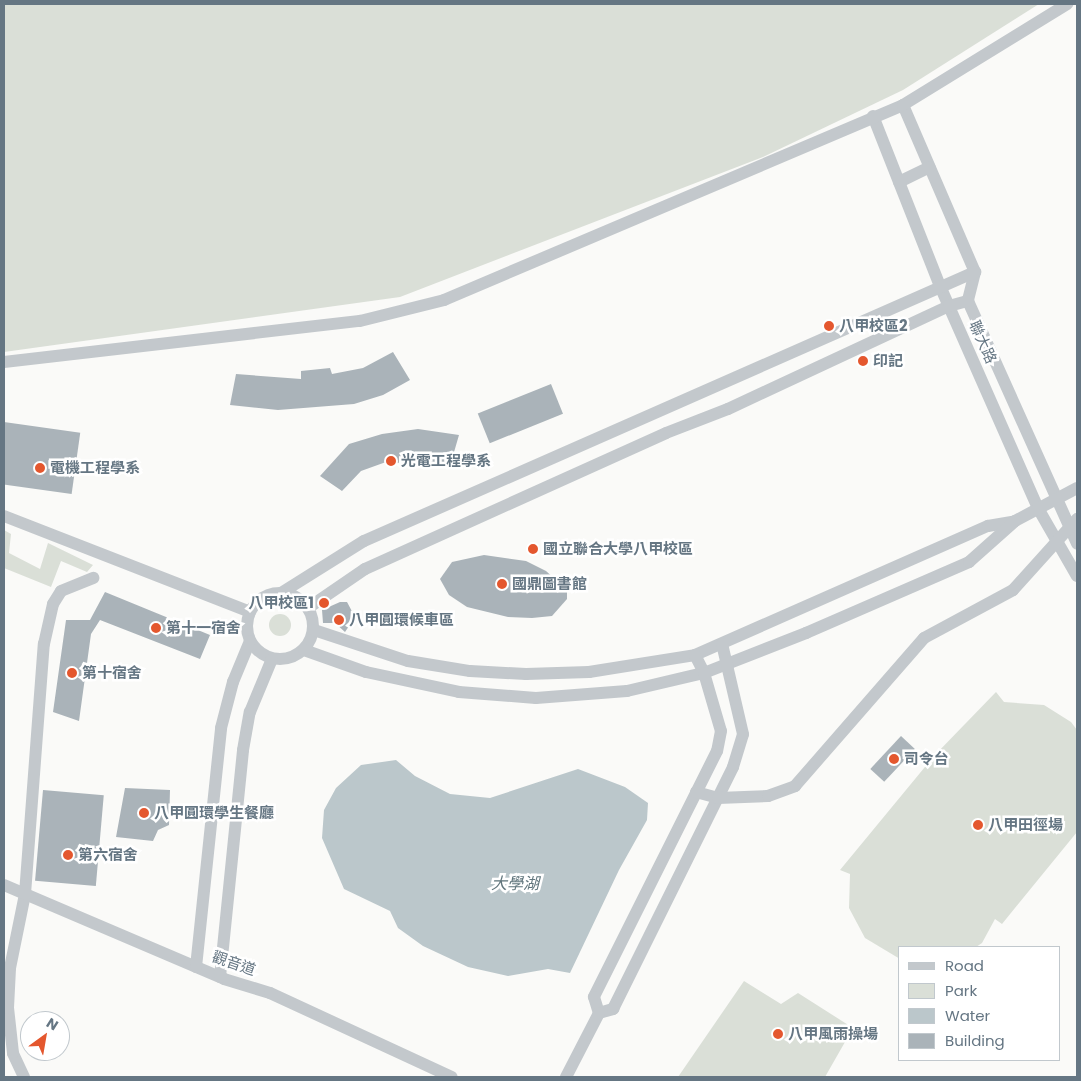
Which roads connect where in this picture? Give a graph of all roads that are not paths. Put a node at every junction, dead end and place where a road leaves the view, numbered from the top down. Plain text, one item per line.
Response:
1 (1067, 4) edge
2 (903, 106) junction
3 (873, 116) junction
4 (930, 168) junction
5 (899, 182) junction
6 (975, 272) junction
7 (940, 286) junction
8 (968, 301) junction
9 (950, 306) junction
10 (4, 362) edge
11 (1077, 488) edge
12 (1056, 502) junction
13 (1039, 510) junction
14 (4, 516) edge
15 (1015, 521) junction
16 (1072, 523) edge
17 (1057, 538) junction
18 (1077, 544) edge
19 (1077, 576) edge
20 (94, 578) dead end
21 (280, 593) junction
22 (308, 608) junction
23 (250, 612) junction
24 (314, 630) junction
25 (250, 640) junction
26 (722, 644) junction
27 (304, 650) junction
28 (695, 655) junction
29 (272, 659) junction
30 (728, 664) junction
31 (704, 673) junction
32 (696, 792) junction
33 (718, 798) junction
34 (4, 885) edge
35 (25, 894) junction
36 (196, 967) junction
37 (220, 977) junction
38 (599, 1013) junction
39 (24, 1077) edge
40 (452, 1077) edge
41 (566, 1077) edge

1 - 2 street
2 - 3 street
2 - 4 street
3 - 5 street, 聯大路
3 - 10 street
4 - 5 street
4 - 6 street
5 - 7 street, 聯大路
6 - 7 street
6 - 8 street, 聯大路
7 - 9 street, 聯大路
7 - 21 street
8 - 9 street
8 - 12 street, 聯大路
9 - 13 street, 聯大路
9 - 22 street
11 - 12 street
12 - 13 street
12 - 16 street, 聯大路
13 - 15 street
13 - 17 street, 聯大路
14 - 23 street
15 - 26 street
15 - 30 street
16 - 17 street
16 - 18 street, 聯大路
17 - 19 street, 聯大路
17 - 33 street
20 - 35 street
21 - 22 street
21 - 23 street
22 - 24 street
23 - 25 street
24 - 27 street
24 - 28 street
25 - 29 street
25 - 36 street
26 - 28 street
26 - 30 street
27 - 29 street
27 - 31 street
28 - 31 street
29 - 37 street
30 - 31 street
30 - 33 street
31 - 32 street
32 - 33 street
32 - 38 street
33 - 38 street
34 - 35 street, 觀音道
35 - 36 street, 觀音道
35 - 39 street
36 - 37 street, 觀音道
37 - 40 street, 觀音道
38 - 41 street

